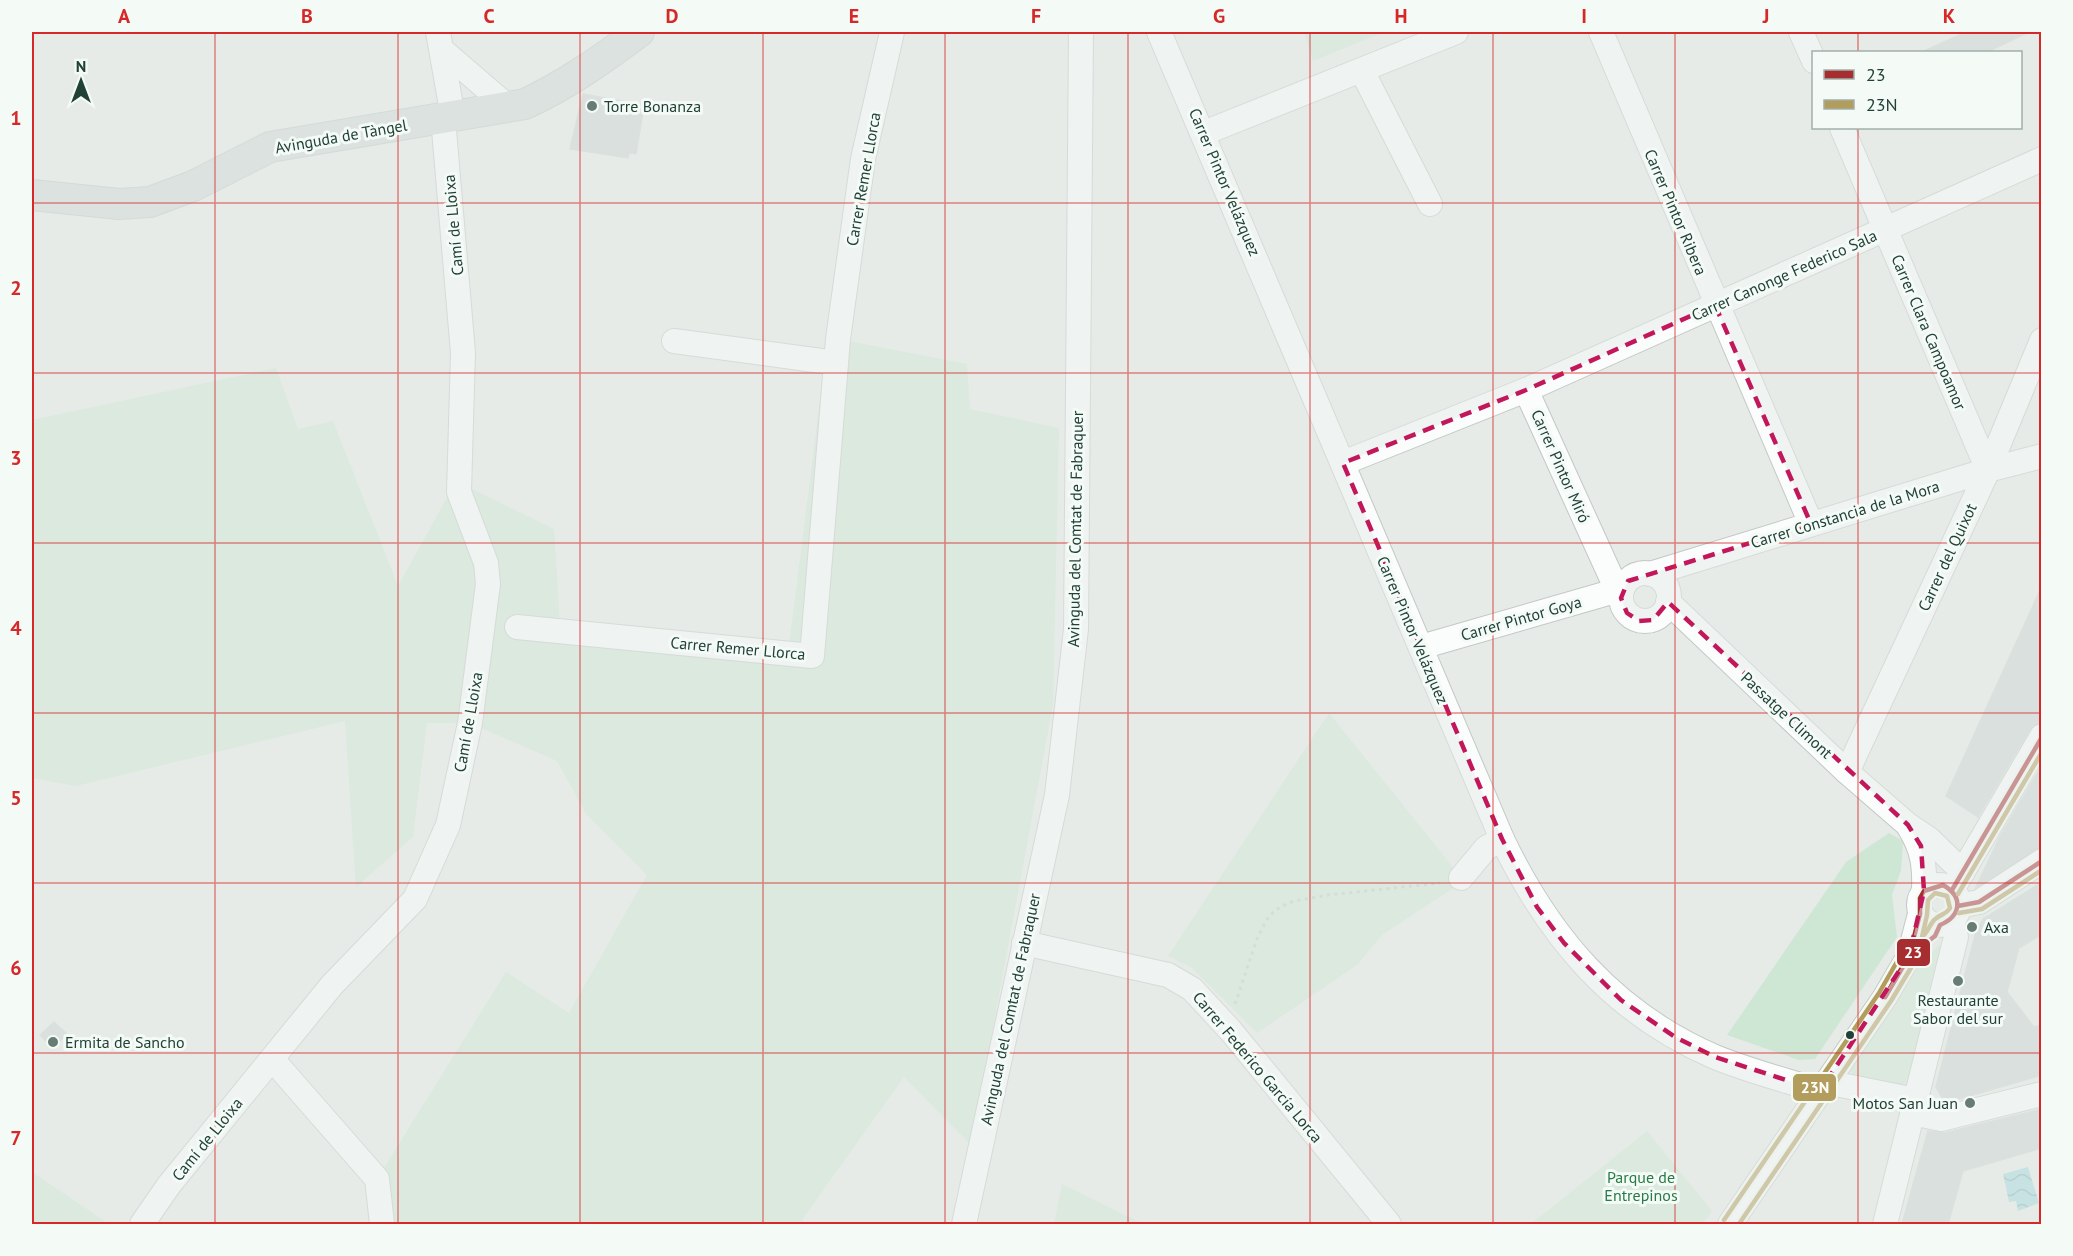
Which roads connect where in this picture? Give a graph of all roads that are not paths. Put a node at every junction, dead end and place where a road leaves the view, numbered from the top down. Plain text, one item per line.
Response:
1 (639, 32) edge
2 (892, 32) edge
3 (1159, 32) edge
4 (1456, 32) edge
5 (1601, 32) edge
6 (1801, 32) edge
7 (1082, 34) edge
8 (440, 41) edge
9 (1812, 57) edge
10 (1362, 71) junction
11 (508, 107) junction
12 (448, 118) junction
13 (1842, 129) edge
14 (1204, 133) junction
15 (2042, 159) edge
16 (32, 195) edge
17 (1430, 204) dead end
18 (1885, 231) junction
19 (1715, 306) junction
20 (2042, 340) edge
21 (674, 341) dead end
22 (836, 363) junction
23 (1526, 390) junction
24 (2042, 456) edge
25 (1343, 463) junction
26 (1988, 470) junction
27 (1811, 524) junction
28 (1650, 574) junction
29 (1619, 590) junction
30 (1668, 602) junction
31 (518, 627) dead end
32 (1421, 647) junction
33 (2042, 736) edge
34 (1847, 772) junction
35 (1908, 825) junction
36 (1502, 839) junction
37 (2042, 861) edge
38 (1461, 878) road end
39 (1944, 903) junction
40 (1024, 943) junction
41 (272, 1059) junction
42 (1823, 1086) junction
43 (2042, 1094) edge
44 (1913, 1107) junction
45 (142, 1224) edge
46 (382, 1224) edge
47 (964, 1224) edge
48 (1389, 1224) edge
49 (1730, 1224) edge
50 (1885, 1224) edge

1 - 11 main road, Avinguda de Tàngel
2 - 22 street, Carrer Remer Llorca
3 - 14 street, Carrer Pintor Velázquez
4 - 10 street
5 - 19 street, Carrer Pintor Ribera
6 - 9 street
7 - 40 street, Avinguda del Comtat de Fabraquer
8 - 11 street
8 - 12 street, Camí de Lloixa
10 - 14 street
10 - 17 street
11 - 12 main road, Avinguda de Tàngel
12 - 16 main road, Avinguda de Tàngel
12 - 41 street, Camí de Lloixa
13 - 18 street, Carrer Clara Campoamor
14 - 25 street, Carrer Pintor Velázquez
15 - 18 street, Carrer Canonge Federico Sala
18 - 19 street, Carrer Canonge Federico Sala
18 - 26 street, Carrer Clara Campoamor
19 - 23 street, Carrer Canonge Federico Sala
19 - 27 street, Carrer Pintor Ribera
20 - 26 street, Carrer del Quixot
21 - 22 street
22 - 31 street, Carrer Remer Llorca
23 - 25 street, Carrer Pintor Miró
23 - 29 street, Carrer Pintor Miró
24 - 26 street, Carrer Constancia de la Mora
25 - 32 street, Carrer Pintor Velázquez
26 - 27 street, Carrer Constancia de la Mora
26 - 34 street, Carrer del Quixot
27 - 28 street, Carrer Constancia de la Mora
28 - 29 street
28 - 30 street
29 - 30 street
29 - 32 street, Carrer Pintor Goya
30 - 34 street, Passatge Climont
32 - 36 street, Carrer Pintor Velázquez
33 - 39 street
34 - 35 street, Passatge Climont
35 - 39 street, Passatge Climont
35 - 39 street, Passatge Climont
36 - 38 street
36 - 42 street, Carrer Pintor Velázquez
37 - 39 street
39 - 42 street
39 - 44 street
40 - 47 street, Avinguda del Comtat de Fabraquer
40 - 48 street, Carrer Federico García Lorca
41 - 45 street, Camí de Lloixa
41 - 46 street
42 - 44 street, Carrer Pintor Velázquez
42 - 49 street
43 - 44 street, Carrer Pintor Velázquez
44 - 50 street

